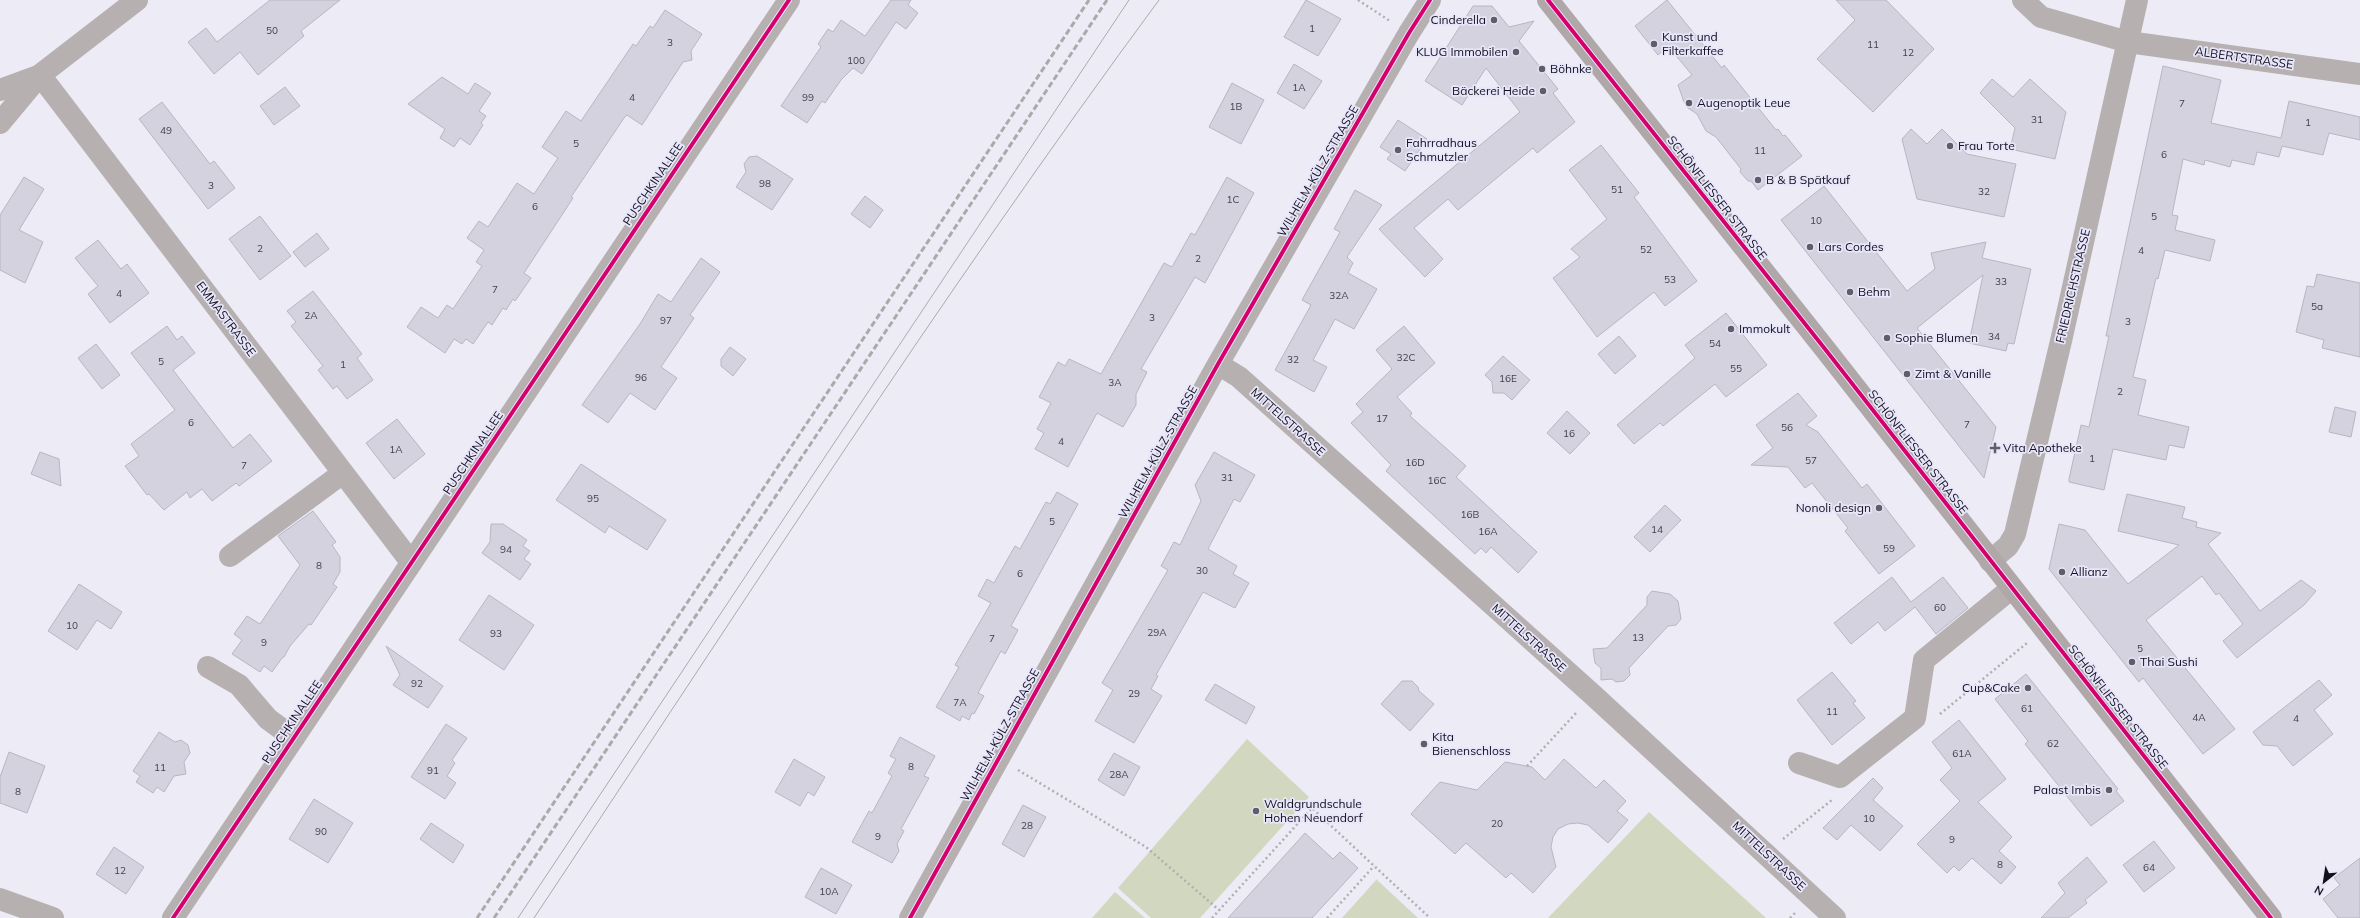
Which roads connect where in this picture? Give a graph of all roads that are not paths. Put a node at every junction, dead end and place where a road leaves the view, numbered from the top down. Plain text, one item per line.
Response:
1 (137, 0) edge
2 (789, 0) edge
3 (1430, 0) edge
4 (1548, 0) edge
5 (2023, 0) edge
6 (2137, 0) edge
7 (2128, 42) junction
8 (2360, 74) edge
9 (40, 75) junction
10 (0, 90) edge
11 (0, 104) edge
12 (0, 123) edge
13 (1218, 364) junction
14 (343, 473) junction
15 (230, 556) dead end
16 (1990, 561) junction
17 (411, 562) junction
18 (2012, 588) junction
19 (208, 667) dead end
20 (294, 738) junction
21 (1799, 763) dead end
22 (0, 899) edge
23 (53, 918) edge
24 (173, 918) edge
25 (910, 918) edge
26 (1835, 918) edge
27 (2271, 918) edge

1 - 9 street
2 - 17 street, PUSCHKINALLEE
3 - 13 street, WILHELM-KÜLZ-STRASSE
4 - 16 main road, SCHÖNFLIESSER STRASSE
5 - 7 street, ALBERTSTRASSE
6 - 7 street, FRIEDRICHSTRASSE
7 - 8 street, ALBERTSTRASSE
7 - 16 street, FRIEDRICHSTRASSE
9 - 10 street
9 - 11 street
9 - 12 street
9 - 14 street, EMMASTRASSE
13 - 25 street, WILHELM-KÜLZ-STRASSE
13 - 26 street, MITTELSTRASSE
14 - 15 street
14 - 17 street, EMMASTRASSE
16 - 18 main road, SCHÖNFLIESSER STRASSE
17 - 20 street, PUSCHKINALLEE
18 - 21 street
18 - 27 main road, SCHÖNFLIESSER STRASSE
19 - 20 street
20 - 24 street, PUSCHKINALLEE
22 - 23 street

